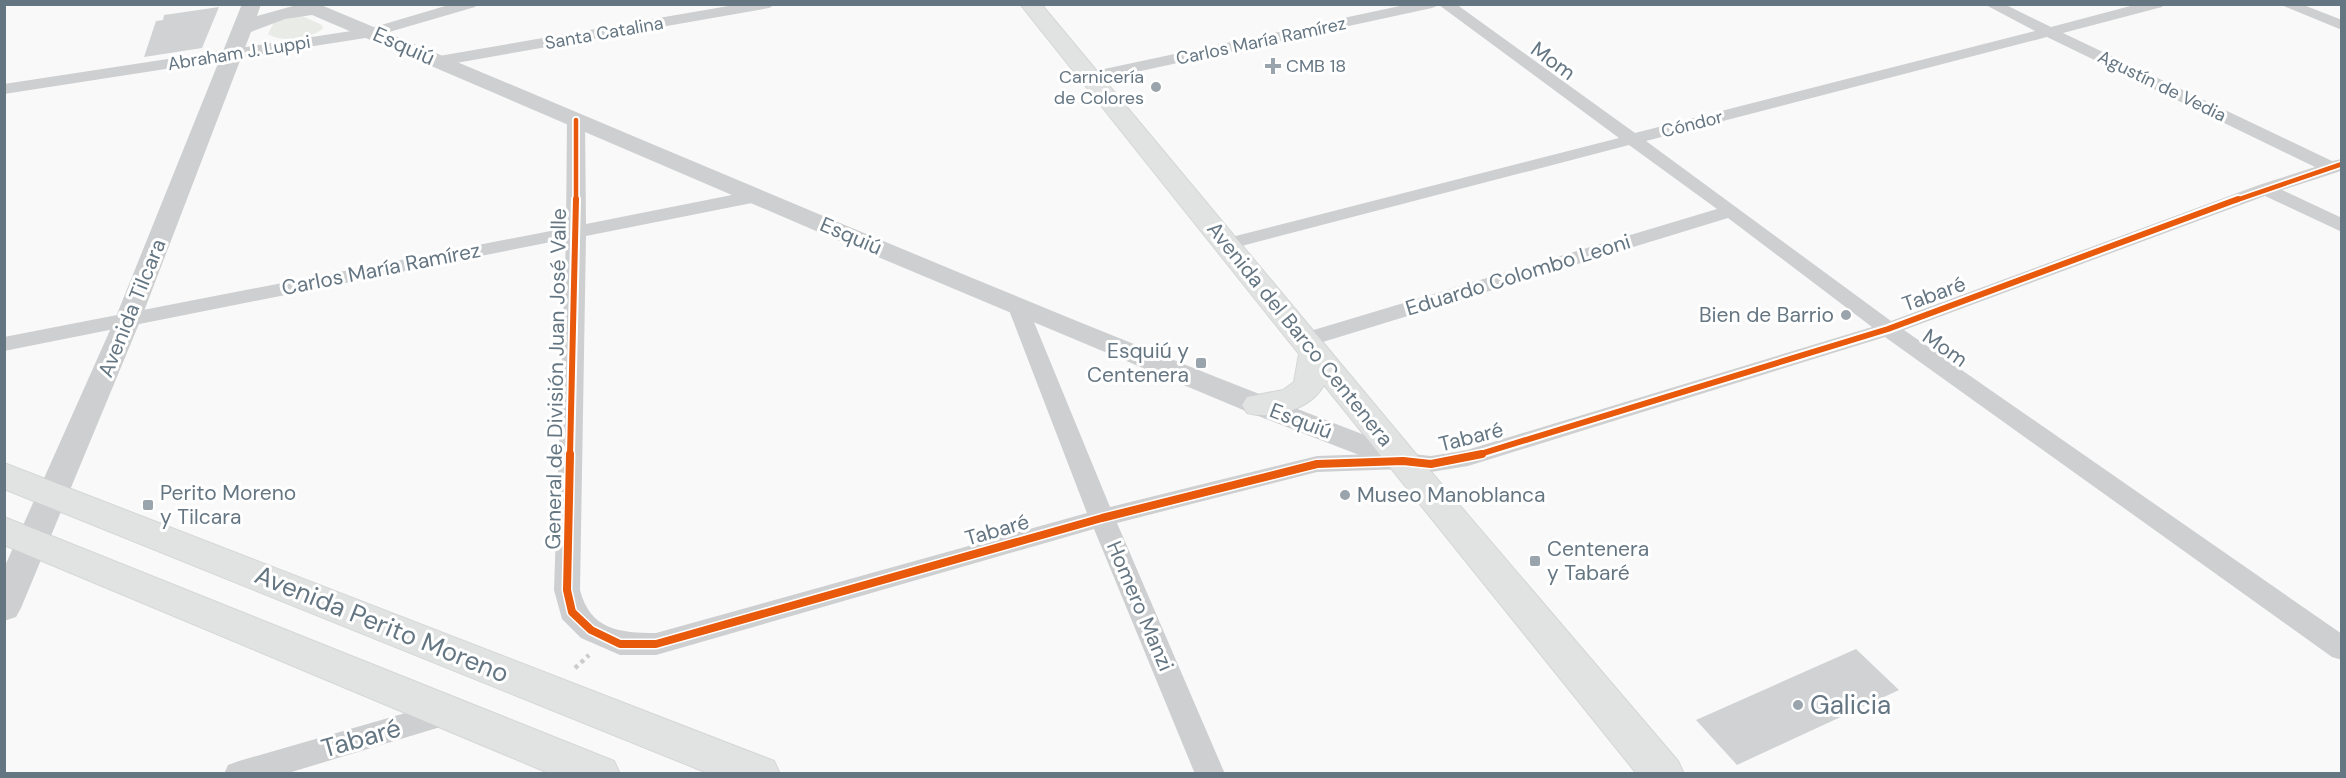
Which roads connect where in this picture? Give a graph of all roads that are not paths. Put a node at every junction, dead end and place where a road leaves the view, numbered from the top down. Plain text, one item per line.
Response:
1 (252, 4) edge
2 (470, 4) edge
3 (769, 4) edge
4 (1030, 4) edge
5 (1432, 4) edge
6 (1446, 4) edge
7 (1991, 4) edge
8 (2157, 4) edge
9 (2286, 4) edge
10 (308, 7) edge
11 (2342, 26) edge
12 (243, 28) junction
13 (372, 32) junction
14 (2050, 32) junction
15 (233, 54) junction
16 (439, 62) junction
17 (1090, 77) junction
18 (4, 89) edge
19 (576, 120) junction
20 (1632, 139) junction
21 (2337, 166) edge
22 (2266, 189) junction
23 (757, 196) junction
24 (1731, 211) junction
25 (2342, 226) edge
26 (576, 230) junction
27 (1227, 244) junction
28 (1017, 305) junction
29 (128, 320) junction
30 (1888, 328) junction
31 (4, 344) edge
32 (1309, 346) junction
33 (1258, 405) junction
34 (1404, 461) junction
35 (4, 475) edge
36 (52, 494) junction
37 (1102, 518) junction
38 (19, 536) edge
39 (4, 608) edge
40 (598, 634) joint
41 (2342, 650) edge
42 (447, 713) junction
43 (554, 764) edge
44 (239, 774) edge
45 (599, 774) edge
46 (759, 774) edge
47 (1210, 774) edge
48 (1664, 774) edge

1 - 12 street, Avenida Tilcara
2 - 13 street, Abraham J. Luppi
3 - 16 street, Santa Catalina
4 - 17 main road, Avenida del Barco Centenera
5 - 17 street, Carlos María Ramírez
6 - 20 street, Mom
7 - 14 street, Agustín de Vedia
8 - 14 street, Cóndor
9 - 11 street
10 - 12 street
10 - 13 street, Esquiú
12 - 15 street, Avenida Tilcara
13 - 15 street, Abraham J. Luppi
13 - 16 street, Esquiú
14 - 20 street, Cóndor
14 - 21 street, Agustín de Vedia
15 - 18 street, Abraham J. Luppi
15 - 29 street, Avenida Tilcara
16 - 19 street, Esquiú
17 - 27 main road, Avenida del Barco Centenera
19 - 23 street, Esquiú
19 - 26 street, General de División Juan José Valle
20 - 24 street, Mom
20 - 27 street, Cóndor
21 - 22 street, Tabaré
22 - 25 street
22 - 30 street, Tabaré
23 - 26 street, Carlos María Ramírez
23 - 28 street, Esquiú
24 - 30 street, Mom
24 - 32 street, Eduardo Colombo Leoni
26 - 29 street, Carlos María Ramírez
26 - 40 street, General de División Juan José Valle
27 - 32 main road, Avenida del Barco Centenera
28 - 33 street, Esquiú
28 - 37 street, Homero Manzi
29 - 31 street, Carlos María Ramírez
29 - 36 street, Avenida Tilcara
30 - 34 street, Tabaré
30 - 41 street, Mom
32 - 33 main road
32 - 34 main road, Avenida del Barco Centenera
33 - 34 street, Esquiú
34 - 37 street, Tabaré
34 - 48 main road, Avenida del Barco Centenera
35 - 36 main road, Avenida Perito Moreno
36 - 38 street, Avenida Tilcara
36 - 46 main road, Avenida Perito Moreno
37 - 40 street, Tabaré
37 - 47 street, Homero Manzi
38 - 39 street, Avenida Tilcara
38 - 42 main road
42 - 43 main road
42 - 44 street, Tabaré
43 - 45 main road

